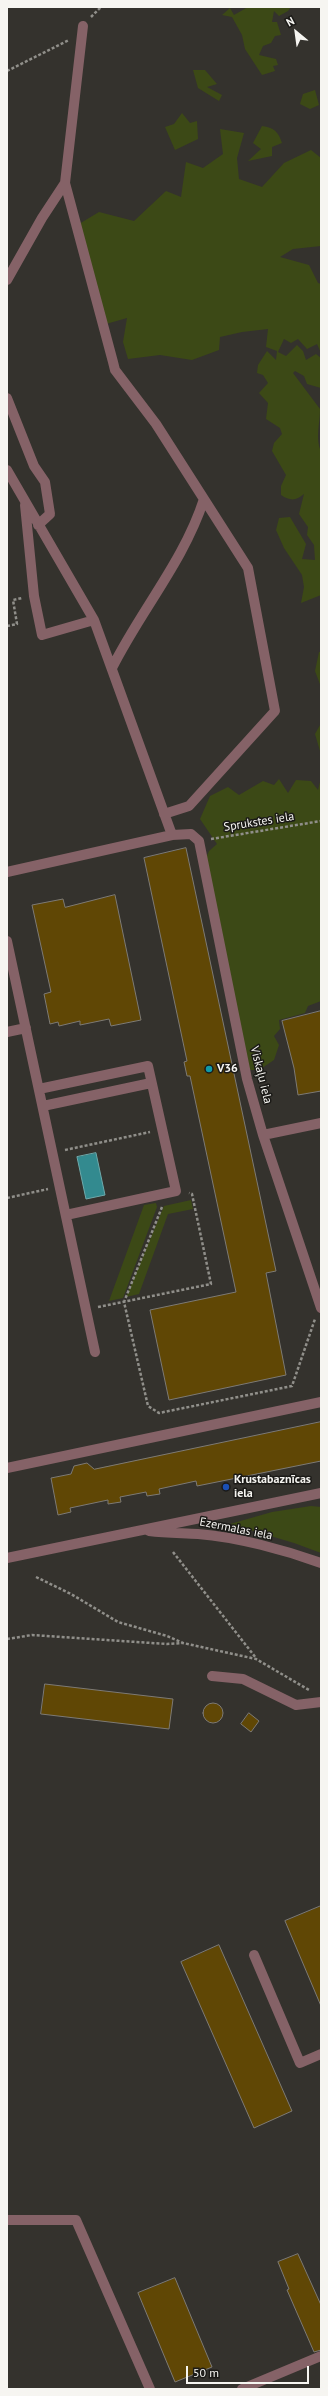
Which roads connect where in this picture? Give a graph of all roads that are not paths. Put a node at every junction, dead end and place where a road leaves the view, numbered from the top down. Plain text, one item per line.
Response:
1 (82, 30) road end
2 (65, 183) junction
3 (7, 280) edge
4 (7, 398) edge
5 (7, 470) edge
6 (204, 499) junction
7 (25, 501) junction
8 (38, 525) junction
9 (94, 620) junction
10 (112, 668) junction
11 (164, 814) junction
12 (172, 836) junction
13 (7, 872) edge
14 (7, 941) edge
15 (26, 1028) junction
16 (7, 1032) edge
17 (152, 1083) junction
18 (39, 1089) junction
19 (43, 1106) junction
20 (321, 1123) edge
21 (263, 1135) junction
22 (66, 1215) junction
23 (320, 1306) edge
24 (95, 1352) dead end
25 (321, 1402) edge
26 (7, 1468) edge
27 (321, 1493) edge
28 (145, 1530) junction
29 (7, 1558) edge
30 (321, 1563) edge
31 (212, 1676) dead end
32 (321, 1702) edge
33 (254, 1956) dead end
34 (321, 2054) edge
35 (7, 2220) edge
36 (321, 2356) edge
37 (150, 2389) edge
38 (244, 2389) edge

1 - 2 street
2 - 3 street
2 - 6 street
4 - 8 street
5 - 7 street
6 - 10 street
6 - 11 street
7 - 8 street
7 - 9 street
8 - 9 street
9 - 10 street
10 - 11 street
11 - 12 street
12 - 13 street
12 - 21 street, Viskaļu iela
14 - 15 street
15 - 16 street
15 - 18 street
17 - 18 street
17 - 19 street
17 - 22 street
18 - 19 street
19 - 22 street
20 - 21 street
21 - 23 street, Viskaļu iela
22 - 24 street
25 - 26 street
27 - 28 street, Ezermalas iela
28 - 29 street, Ezermalas iela
28 - 30 street, Ezermalas iela
31 - 32 street
33 - 34 street
35 - 37 street
36 - 38 street

